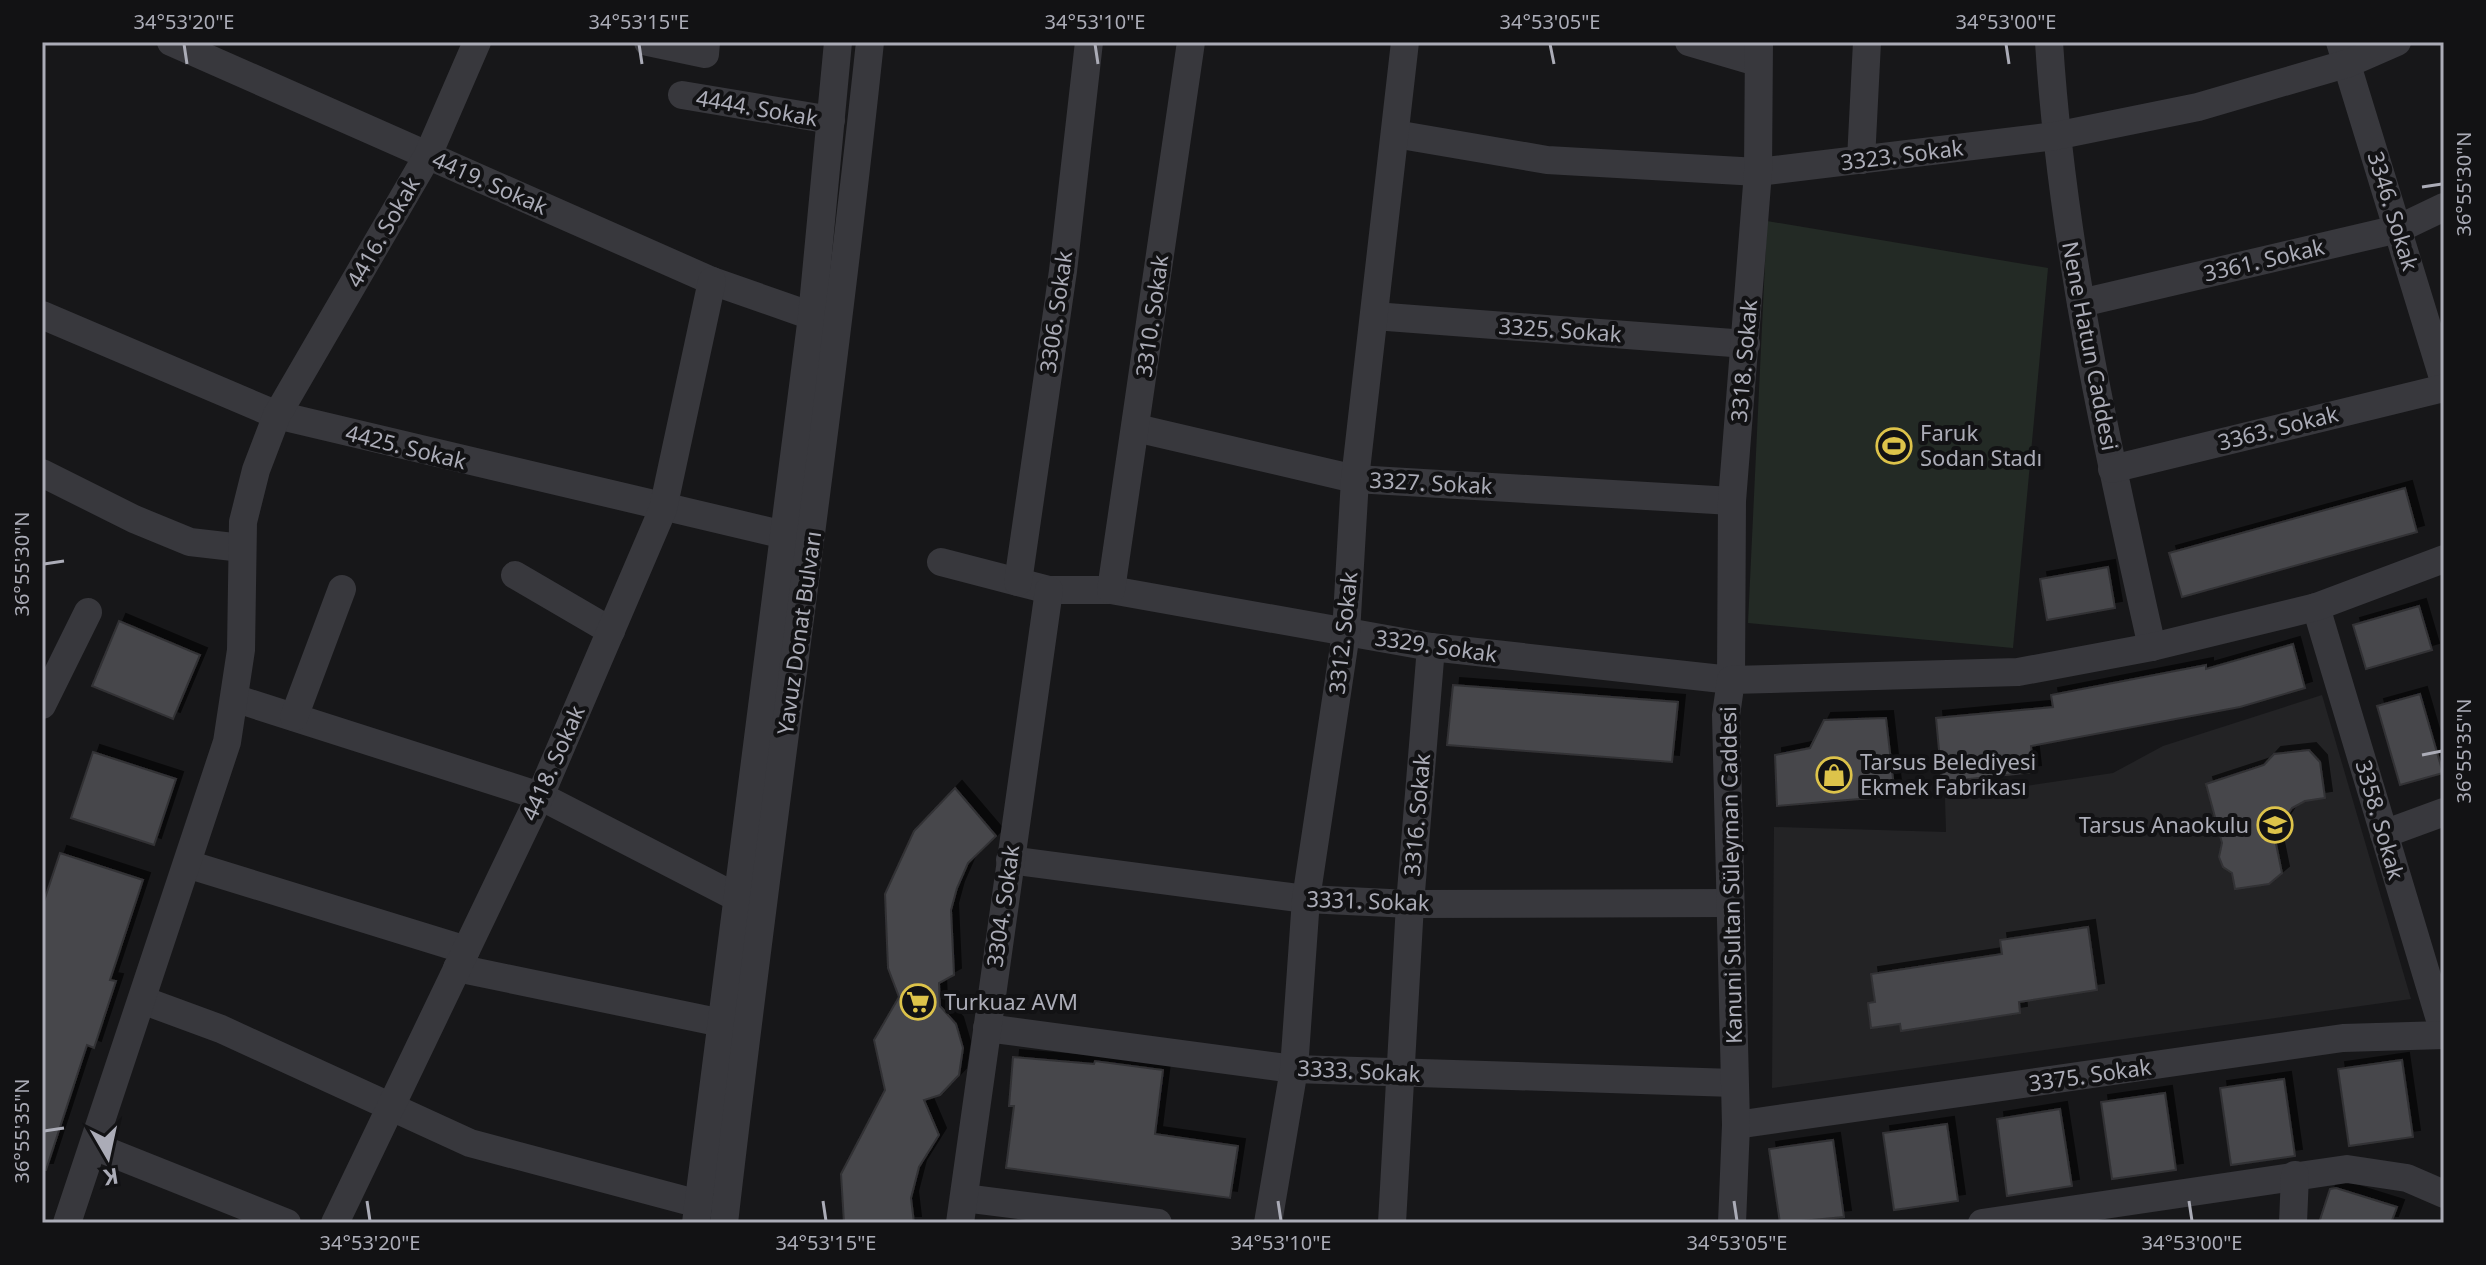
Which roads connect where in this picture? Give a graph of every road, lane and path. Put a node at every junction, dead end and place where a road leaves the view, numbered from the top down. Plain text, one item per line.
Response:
1 (171, 42) edge
2 (477, 42) edge
3 (648, 42) edge
4 (706, 42) edge
5 (838, 42) edge
6 (870, 42) edge
7 (1089, 42) edge
8 (1191, 42) edge
9 (1405, 42) edge
10 (1689, 42) edge
11 (1867, 42) edge
12 (2049, 42) edge
13 (2397, 42) edge
14 (205, 48) edge
15 (1758, 52) edge
16 (2344, 52) edge
17 (682, 95) dead end
18 (831, 120) junction
19 (1395, 134) junction
20 (2055, 136) junction
21 (428, 155) junction
22 (1861, 160) junction
23 (1758, 172) junction
24 (2444, 207) edge
25 (2398, 229) junction
26 (712, 281) junction
27 (2081, 303) junction
28 (42, 315) edge
29 (812, 316) junction
30 (1374, 316) junction
31 (1746, 344) junction
32 (2444, 381) edge
33 (2444, 388) edge
34 (277, 415) junction
35 (1136, 428) junction
36 (2112, 469) junction
37 (42, 473) edge
38 (1355, 479) junction
39 (1732, 501) junction
40 (663, 509) junction
41 (785, 535) junction
42 (242, 548) junction
43 (2444, 559) edge
44 (941, 562) dead end
45 (515, 575) dead end
46 (1018, 582) junction
47 (342, 589) dead end
48 (1049, 590) junction
49 (1111, 590) junction
50 (2316, 607) junction
51 (88, 612) dead end
52 (611, 631) junction
53 (1346, 633) junction
54 (1431, 647) junction
55 (2152, 647) junction
56 (1731, 680) junction
57 (237, 699) junction
58 (42, 705) edge
59 (294, 717) junction
60 (540, 796) junction
61 (2444, 812) edge
62 (2384, 834) junction
63 (1010, 860) junction
64 (187, 864) junction
65 (736, 897) junction
66 (1306, 899) junction
67 (1729, 903) junction
68 (1410, 904) junction
69 (462, 959) junction
70 (2437, 991) edge
71 (142, 1000) junction
72 (722, 1023) junction
73 (987, 1028) junction
74 (2444, 1034) edge
75 (1294, 1069) junction
76 (1400, 1073) junction
77 (1734, 1083) junction
78 (391, 1106) junction
79 (1736, 1125) junction
80 (94, 1146) junction
81 (2295, 1175) junction
82 (2444, 1194) edge
83 (962, 1210) edge
84 (698, 1213) edge
85 (67, 1223) edge
86 (287, 1223) edge
87 (335, 1223) edge
88 (724, 1223) edge
89 (1158, 1223) edge
90 (1268, 1223) edge
91 (1392, 1223) edge
92 (1732, 1223) edge
93 (1982, 1223) edge
94 (2293, 1223) edge

1 - 14 street, 4419. Sokak
2 - 21 street, 4416. Sokak
3 - 4 street
5 - 18 street, Yavuz Donat Bulvarı
6 - 88 street, Yavuz Donat Bulvarı
7 - 46 street, 3306. Sokak
8 - 35 street, 3310. Sokak
9 - 19 street, 3312. Sokak
10 - 15 street
11 - 22 street
12 - 20 street, Nene Hatun Caddesi
13 - 16 street, 3323. Sokak
14 - 21 street, 4419. Sokak
15 - 23 street, 3318. Sokak
16 - 20 street, 3323. Sokak
16 - 25 street, 3346. Sokak
17 - 18 street, 4444. Sokak
18 - 29 street, Yavuz Donat Bulvarı
19 - 23 street, 3323. Sokak
19 - 30 street, 3312. Sokak
20 - 22 street, 3323. Sokak
20 - 27 street, Nene Hatun Caddesi
21 - 26 street, 4419. Sokak
21 - 34 street, 4416. Sokak
22 - 23 street, 3323. Sokak
23 - 31 street, 3318. Sokak
24 - 25 street, 3361. Sokak
25 - 27 street, 3361. Sokak
25 - 32 street, 3346. Sokak
26 - 29 street, 4419. Sokak
26 - 40 street, 4418. Sokak
27 - 36 street, Nene Hatun Caddesi
28 - 34 street, 4425. Sokak
29 - 41 street, Yavuz Donat Bulvarı
30 - 31 street, 3325. Sokak
30 - 38 street, 3312. Sokak
31 - 39 street, 3318. Sokak
33 - 36 street, 3363. Sokak
34 - 40 street, 4425. Sokak
34 - 42 street, 4416. Sokak
35 - 38 street, 3327. Sokak
35 - 49 street, 3310. Sokak
36 - 55 street, Nene Hatun Caddesi
37 - 42 street
38 - 39 street, 3327. Sokak
38 - 53 street, 3312. Sokak
39 - 56 street, 3318. Sokak
40 - 41 street, 4425. Sokak
40 - 52 street, 4418. Sokak
41 - 65 street, Yavuz Donat Bulvarı
42 - 57 street, 4416. Sokak
43 - 50 street, Kanuni Sultan Süleyman Caddesi
44 - 46 street, 3329. Sokak
45 - 52 street
46 - 48 street, 3329. Sokak
47 - 59 street
48 - 49 street, 3329. Sokak
48 - 63 street, 3304. Sokak
49 - 53 street, 3329. Sokak
50 - 55 street, Kanuni Sultan Süleyman Caddesi
50 - 62 street, 3358. Sokak
51 - 58 street
52 - 60 street, 4418. Sokak
53 - 54 street, 3329. Sokak
53 - 66 street, 3312. Sokak
54 - 56 street, 3329. Sokak
54 - 68 street, 3316. Sokak
55 - 56 street, Kanuni Sultan Süleyman Caddesi
56 - 67 street, Kanuni Sultan Süleyman Caddesi
57 - 59 street
57 - 64 street, 4416. Sokak
59 - 60 street
60 - 65 street
60 - 69 street, 4418. Sokak
61 - 62 street
62 - 70 street, 3358. Sokak
63 - 66 street, 3331. Sokak
63 - 73 street, 3304. Sokak
64 - 69 street
64 - 71 street, 4416. Sokak
65 - 72 street, Yavuz Donat Bulvarı
66 - 68 street, 3331. Sokak
66 - 75 street, 3312. Sokak
67 - 68 street, 3331. Sokak
67 - 77 street, Kanuni Sultan Süleyman Caddesi
68 - 76 street, 3316. Sokak
69 - 72 street
69 - 78 street, 4418. Sokak
70 - 74 street, 3358. Sokak
71 - 78 street
71 - 80 street, 4416. Sokak
72 - 84 street, Yavuz Donat Bulvarı
73 - 75 street, 3333. Sokak
73 - 83 street, 3304. Sokak
74 - 79 street, 3375. Sokak
75 - 76 street, 3333. Sokak
75 - 90 street, 3312. Sokak
76 - 77 street, 3333. Sokak
76 - 91 street, 3316. Sokak
77 - 79 street, Kanuni Sultan Süleyman Caddesi
78 - 84 street
78 - 87 street, 4418. Sokak
79 - 92 street, Kanuni Sultan Süleyman Caddesi
80 - 85 street, 4416. Sokak
80 - 86 street
81 - 82 street
81 - 93 street
81 - 94 street
83 - 89 street

